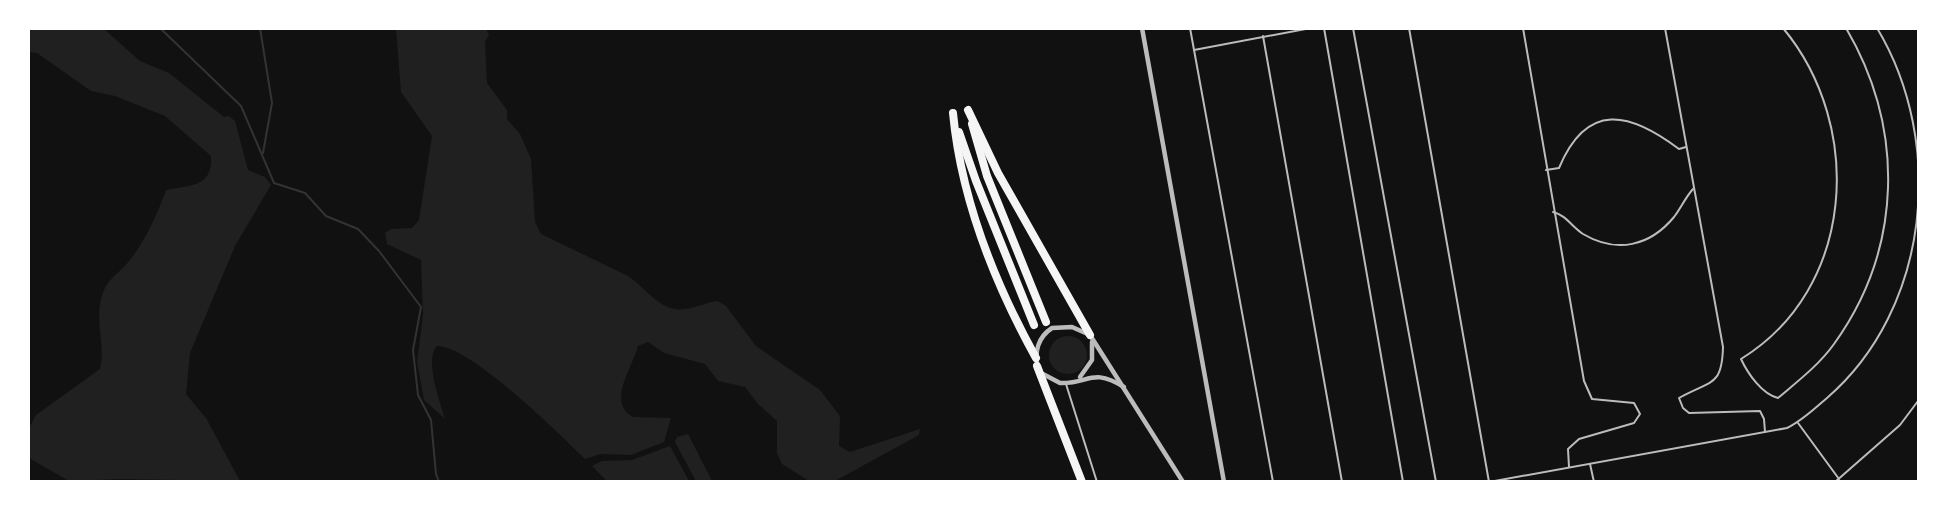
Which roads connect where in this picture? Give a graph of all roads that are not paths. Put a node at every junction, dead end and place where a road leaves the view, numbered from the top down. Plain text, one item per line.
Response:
1 (1142, 28) edge
2 (1190, 28) edge
3 (1311, 28) edge
4 (1324, 28) edge
5 (1353, 28) edge
6 (1409, 28) edge
7 (1523, 28) edge
8 (1665, 28) edge
9 (1783, 28) edge
10 (1846, 28) edge
11 (1877, 28) edge
12 (1263, 36) junction
13 (1194, 50) junction
14 (1686, 147) junction
15 (1546, 170) junction
16 (1694, 188) junction
17 (1553, 212) junction
18 (1046, 322) dead end
19 (1034, 325) dead end
20 (1090, 335) junction
21 (1036, 362) junction
22 (1075, 380) junction
23 (1066, 384) junction
24 (1124, 387) junction
25 (1918, 401) edge
26 (1798, 423) junction
27 (1765, 432) junction
28 (1590, 463) junction
29 (1569, 467) junction
30 (1839, 478) junction
31 (1082, 482) edge
32 (1097, 482) edge
33 (1183, 482) edge
34 (1222, 482) edge
35 (1273, 482) edge
36 (1342, 482) edge
37 (1403, 482) edge
38 (1436, 482) edge
39 (1489, 482) edge
40 (1594, 482) edge
41 (1835, 482) edge

1 - 34 street
2 - 13 lane
3 - 12 lane
4 - 37 lane
5 - 38 lane
6 - 39 lane
7 - 15 lane
8 - 14 lane
9 - 10 lane
11 - 26 lane
12 - 13 lane
12 - 36 lane
13 - 35 lane
14 - 15 lane
14 - 16 lane
15 - 17 lane
16 - 17 lane
16 - 27 lane
17 - 29 lane
18 - 20 highway
19 - 21 highway
20 - 21 street
20 - 22 street
20 - 24 street
21 - 23 street
21 - 31 highway
22 - 23 street
22 - 24 street
23 - 32 lane
24 - 33 street
25 - 30 lane
26 - 27 lane
26 - 30 lane
27 - 28 lane
28 - 29 lane
28 - 40 lane
29 - 39 lane
30 - 41 lane

